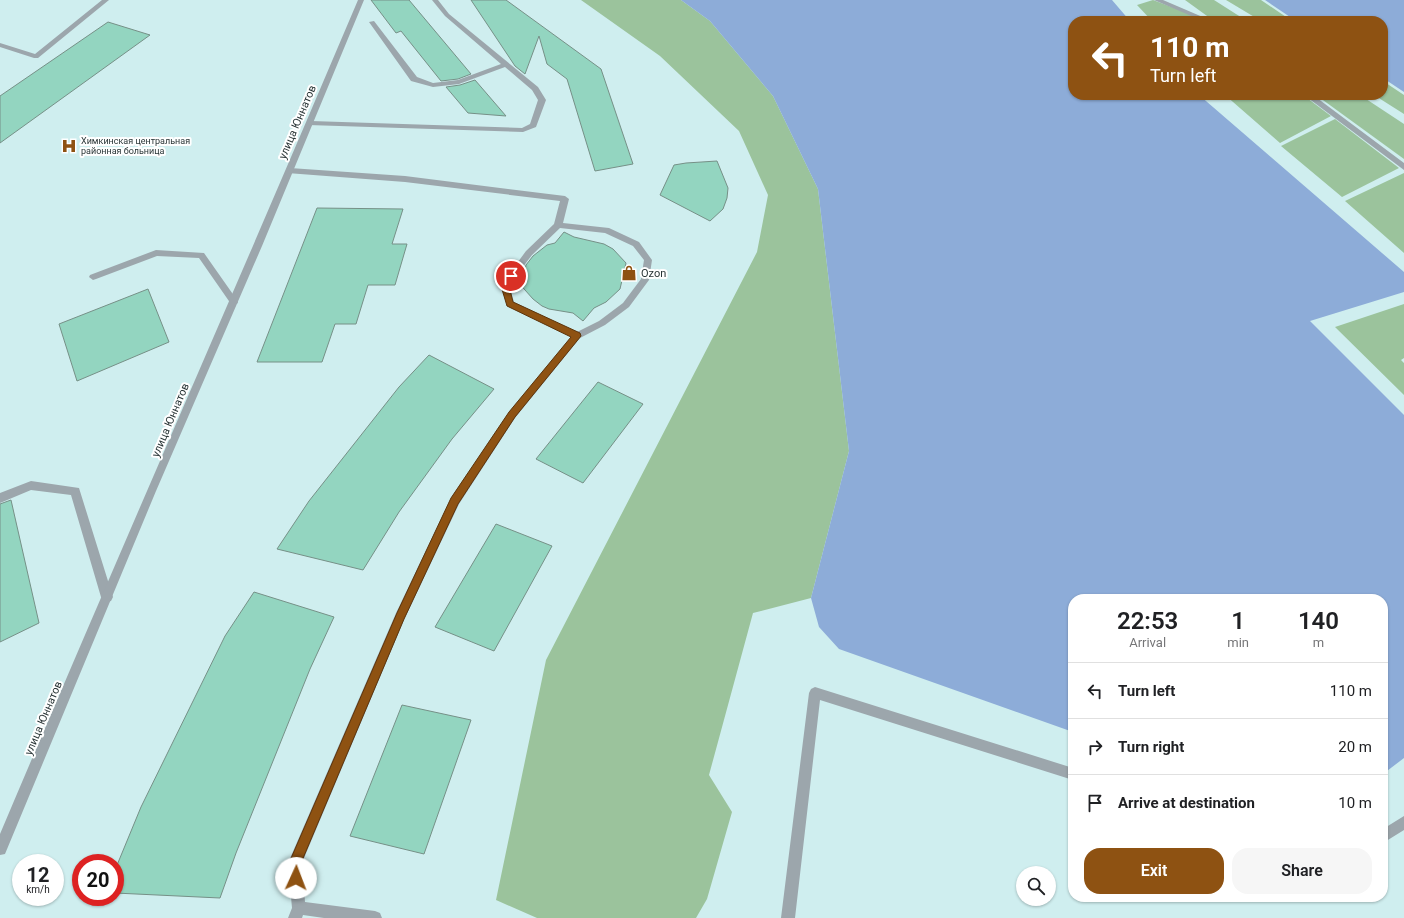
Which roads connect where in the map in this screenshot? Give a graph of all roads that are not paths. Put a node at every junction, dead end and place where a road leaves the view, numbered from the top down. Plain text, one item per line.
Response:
1 (106, 0) edge
2 (361, 0) edge
3 (435, 0) edge
4 (1157, 0) edge
5 (1197, 16) edge
6 (372, 22) dead end
7 (0, 46) edge
8 (506, 64) junction
9 (1315, 100) edge
10 (310, 122) junction
11 (1404, 168) edge
12 (290, 171) junction
13 (558, 225) junction
14 (93, 277) dead end
15 (234, 302) junction
16 (577, 336) junction
17 (0, 498) edge
18 (107, 597) junction
19 (1068, 772) edge
20 (1404, 822) edge
21 (1388, 833) edge
22 (0, 849) edge
23 (297, 913) edge
24 (375, 918) edge
25 (788, 918) edge

1 - 7 street
2 - 10 street, улица Юннатов
3 - 8 street
4 - 5 street
6 - 8 street
8 - 10 street
9 - 11 street
10 - 12 street, улица Юннатов
12 - 13 street
12 - 15 street, улица Юннатов
13 - 16 street
13 - 16 street
14 - 15 street
15 - 18 street, улица Юннатов
16 - 23 street
17 - 18 street
18 - 22 street, улица Юннатов
19 - 25 street
20 - 21 street
23 - 24 street

